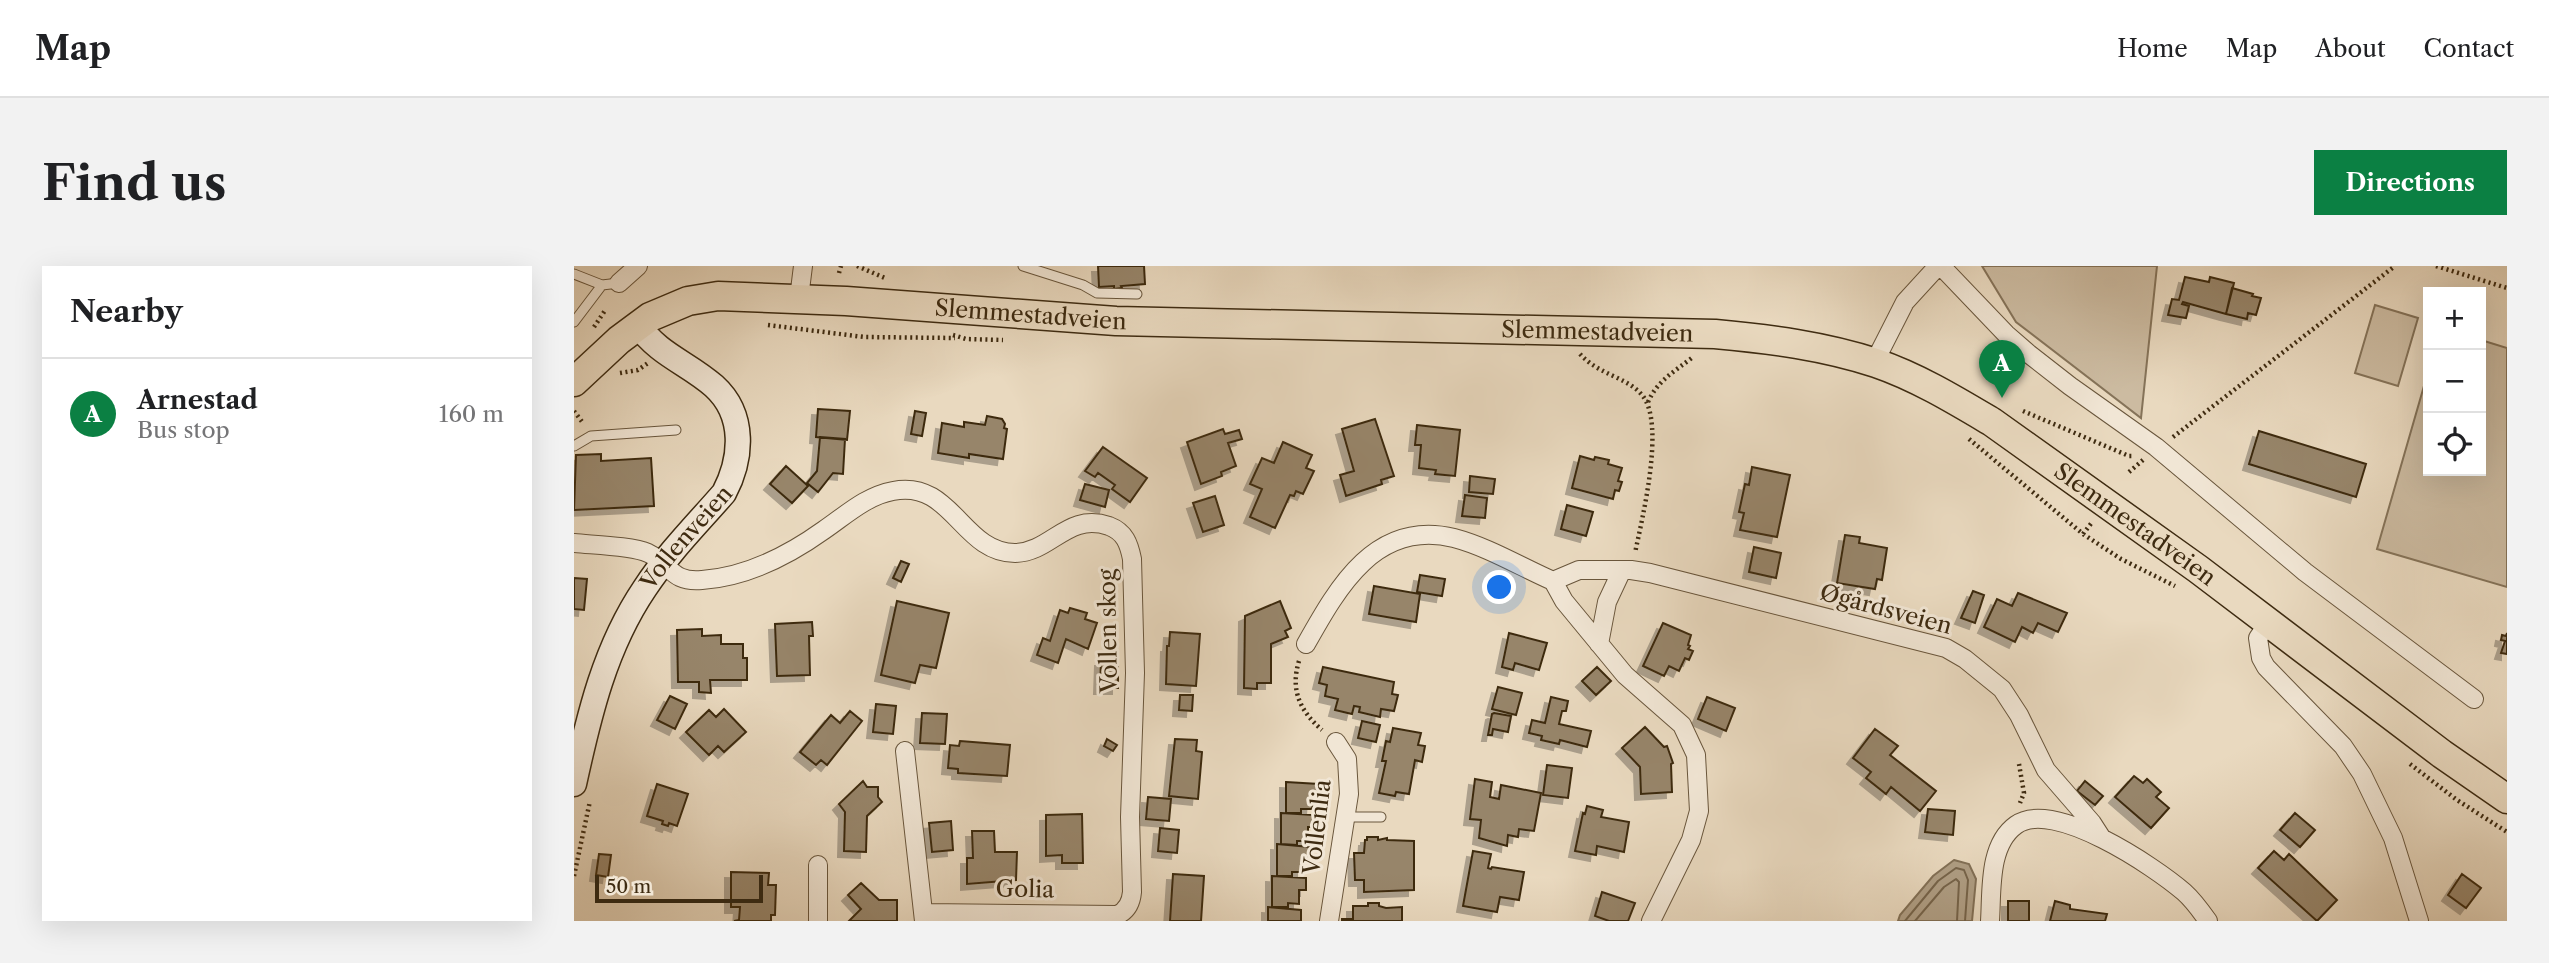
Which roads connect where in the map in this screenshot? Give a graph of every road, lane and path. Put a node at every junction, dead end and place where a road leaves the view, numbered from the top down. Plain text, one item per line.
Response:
1 (638, 266) edge
2 (803, 266) edge
3 (841, 266) edge
4 (1023, 266) edge
5 (1940, 266) edge
6 (2395, 266) edge
7 (2436, 266) edge
8 (839, 273) dead end
9 (574, 274) edge
10 (610, 284) junction
11 (2507, 288) edge
12 (1137, 294) dead end
13 (799, 298) junction
14 (574, 322) edge
15 (762, 323) dead end
16 (638, 325) junction
17 (961, 338) dead end
18 (1574, 348) dead end
19 (1697, 354) dead end
20 (1874, 362) junction
21 (574, 382) edge
22 (1648, 402) junction
23 (2018, 408) dead end
24 (676, 430) dead end
25 (1963, 435) dead end
26 (574, 446) edge
27 (2156, 447) junction
28 (2095, 518) dead end
29 (2083, 534) junction
30 (574, 543) edge
31 (662, 564) junction
32 (1626, 570) junction
33 (1553, 581) junction
34 (2186, 591) dead end
35 (2269, 622) junction
36 (1306, 644) joint
37 (1599, 644) junction
38 (2474, 699) dead end
39 (1336, 742) joint
40 (905, 751) dead end
41 (2018, 758) dead end
42 (574, 784) edge
43 (2507, 799) edge
44 (1346, 817) junction
45 (1381, 817) dead end
46 (2017, 824) junction
47 (2101, 837) junction
48 (818, 865) dead end
49 (1124, 912) joint
50 (924, 917) edge
51 (818, 921) edge
52 (1329, 921) edge
53 (1651, 921) edge
54 (1990, 921) edge
55 (2208, 921) edge
56 (2419, 921) edge

1 - 10 street
2 - 13 street
3 - 8 path
4 - 12 lane
5 - 20 street
5 - 27 street
6 - 27 path
7 - 11 path
9 - 10 lane
10 - 14 lane
13 - 16 main road, Slemmestadveien
13 - 20 main road, Slemmestadveien
15 - 17 path
16 - 21 main road, Slemmestadveien
16 - 31 main road, Vollenveien
18 - 22 path
19 - 22 path
20 - 35 main road, Slemmestadveien
22 - 32 path
23 - 27 path
24 - 26 lane
25 - 29 path
27 - 38 street
28 - 29 path
29 - 34 path
30 - 31 street
31 - 42 main road, Vollenveien
31 - 49 street, Vollen skog
32 - 33 street, Øgårdsveien
32 - 37 street
32 - 47 street, Øgårdsveien
33 - 36 street
33 - 37 street
35 - 43 main road, Slemmestadveien
35 - 56 street
36 - 39 path
37 - 53 street
39 - 44 street, Vollenlia
40 - 50 street, Golia
41 - 46 path
44 - 45 lane
44 - 52 street, Vollenlia
46 - 47 street
46 - 54 street
47 - 55 street
48 - 51 street
49 - 50 street, Golia

